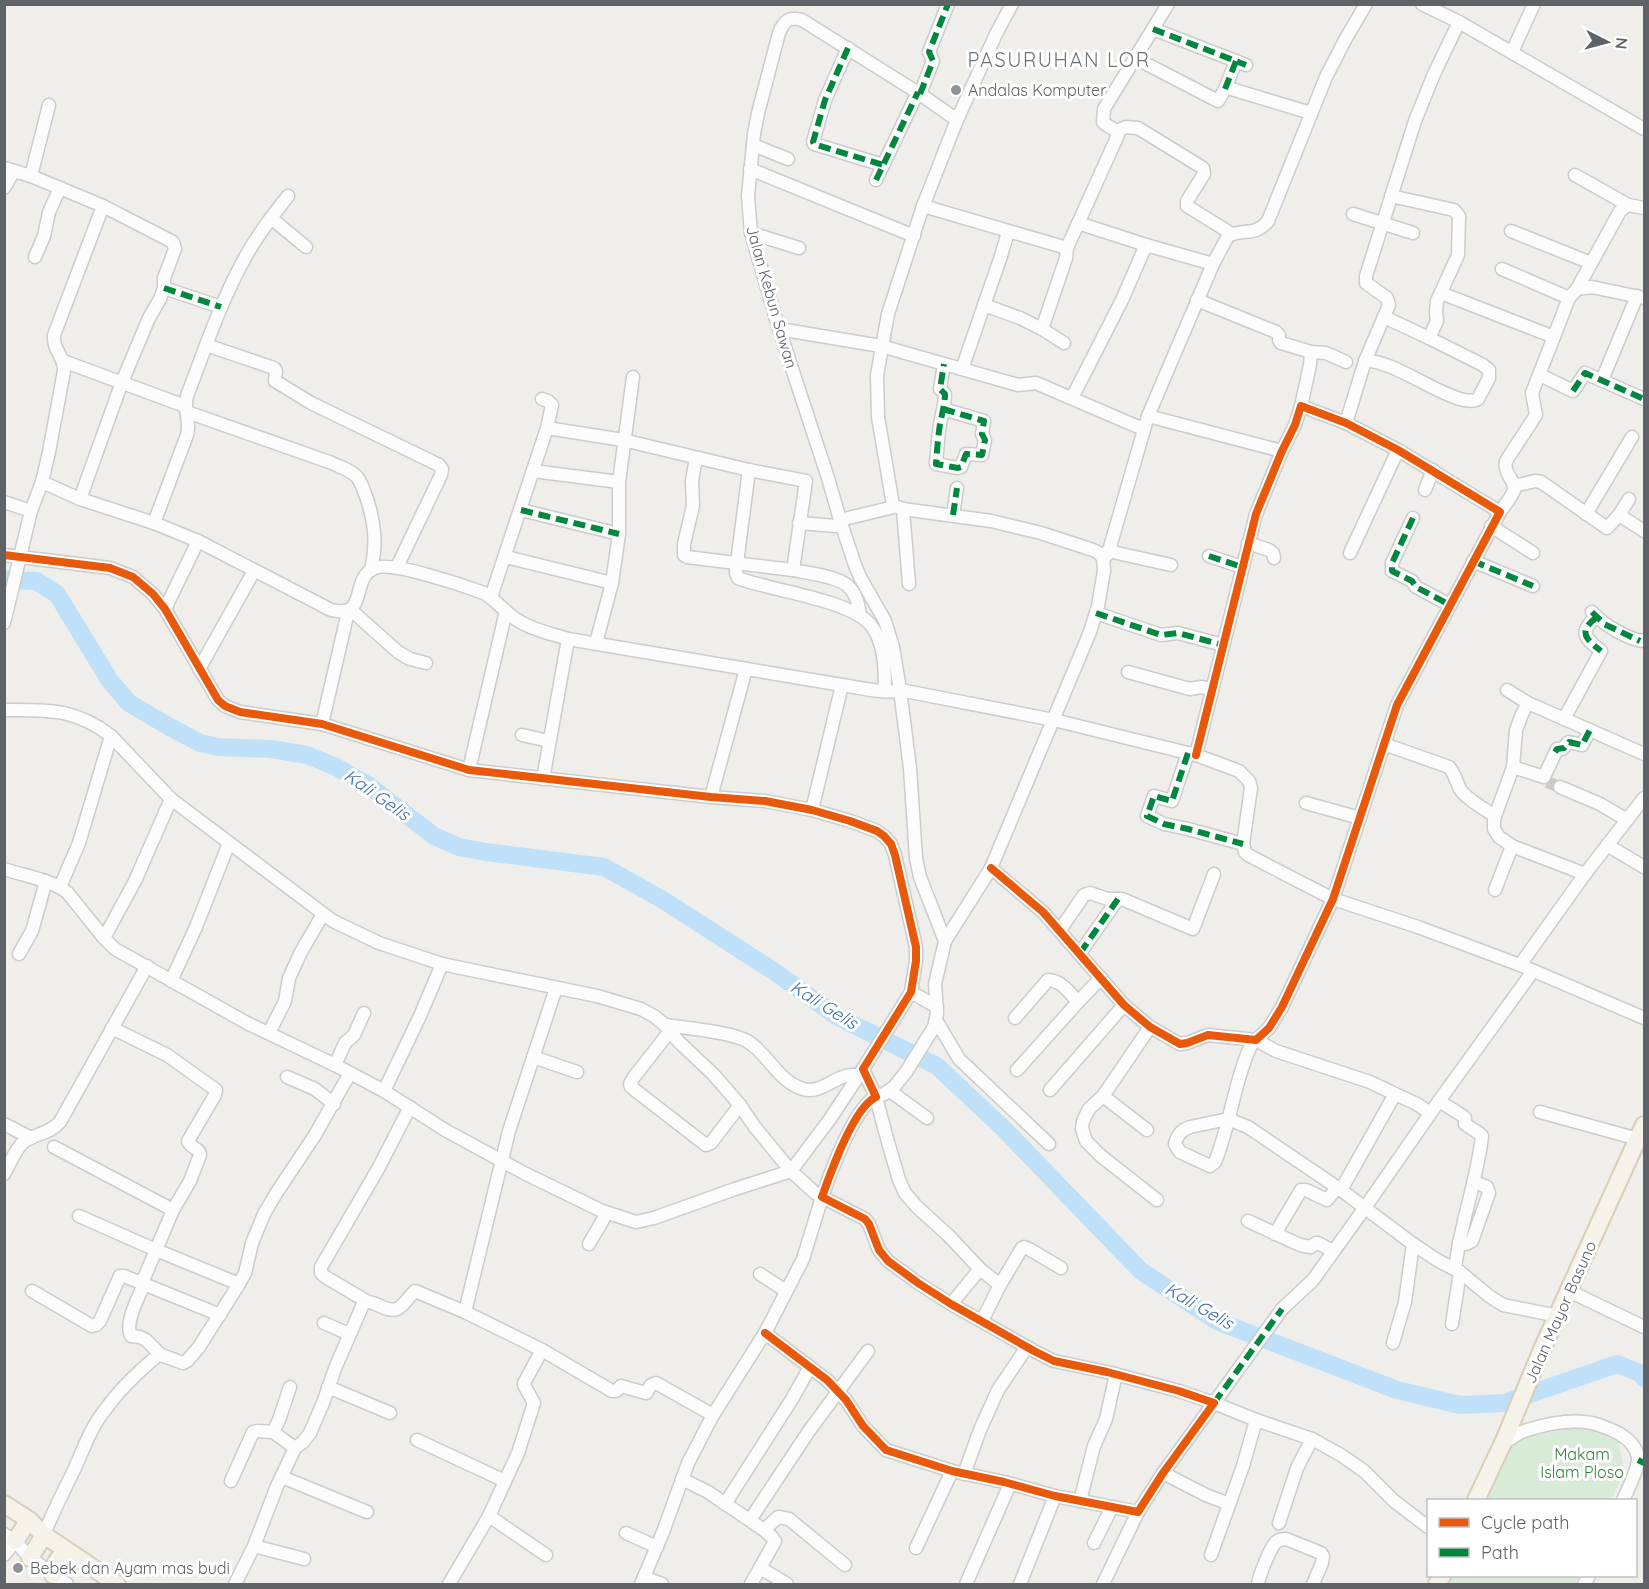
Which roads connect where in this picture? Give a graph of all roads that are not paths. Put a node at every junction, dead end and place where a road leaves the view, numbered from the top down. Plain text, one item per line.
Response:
1 (948, 4) edge
2 (1012, 4) edge
3 (1168, 4) edge
4 (1366, 4) edge
5 (1422, 4) edge
6 (1534, 4) edge
7 (1459, 22) junction
8 (1153, 29) junction
9 (848, 48) junction
10 (1512, 52) junction
11 (1136, 58) junction
12 (1226, 89) junction
13 (919, 93) junction
14 (49, 105) dead end
15 (1311, 113) junction
16 (957, 120) junction
17 (1644, 129) edge
18 (1116, 131) junction
19 (753, 145) junction
20 (788, 159) dead end
21 (883, 165) junction
22 (9, 169) edge
23 (750, 169) junction
24 (1575, 175) dead end
25 (31, 176) junction
26 (876, 180) dead end
27 (4, 188) edge
28 (60, 188) junction
29 (288, 196) dead end
30 (1391, 196) junction
31 (1628, 205) junction
32 (103, 206) junction
33 (923, 206) junction
34 (1644, 208) edge
35 (1353, 214) dead end
36 (271, 218) junction
37 (1078, 223) junction
38 (1382, 223) junction
39 (1511, 231) dead end
40 (1008, 232) junction
41 (751, 233) junction
42 (1413, 233) dead end
43 (1232, 234) junction
44 (914, 236) junction
45 (1146, 245) junction
46 (306, 247) dead end
47 (799, 248) dead end
48 (1067, 248) junction
49 (35, 256) dead end
50 (1591, 263) junction
51 (1213, 264) junction
52 (1502, 269) dead end
53 (164, 288) junction
54 (1441, 293) junction
55 (1573, 294) junction
56 (1641, 297) edge
57 (1197, 300) junction
58 (984, 305) junction
59 (221, 307) junction
60 (1384, 317) junction
61 (779, 329) junction
62 (1042, 329) junction
63 (1554, 337) junction
64 (1429, 338) junction
65 (1064, 343) dead end
66 (206, 345) junction
67 (881, 346) junction
68 (1311, 352) junction
69 (63, 361) junction
70 (1365, 361) junction
71 (1346, 362) dead end
72 (944, 364) junction
73 (962, 369) junction
74 (1540, 375) junction
75 (633, 377) dead end
76 (1602, 380) junction
77 (122, 382) junction
78 (1072, 398) junction
79 (542, 399) dead end
80 (1644, 399) edge
81 (1301, 406) junction
82 (186, 409) junction
83 (943, 409) junction
84 (1148, 416) junction
85 (1346, 423) junction
86 (548, 428) junction
87 (1143, 429) junction
88 (1632, 437) dead end
89 (628, 441) junction
90 (1398, 450) junction
91 (1282, 452) junction
92 (696, 458) junction
93 (749, 470) junction
94 (1433, 470) junction
95 (534, 471) junction
96 (42, 482) junction
97 (619, 482) junction
98 (1514, 486) junction
99 (957, 488) dead end
100 (1425, 490) dead end
101 (80, 499) junction
102 (1629, 499) dead end
103 (4, 502) edge
104 (898, 508) junction
105 (520, 510) junction
106 (31, 511) junction
107 (1500, 512) junction
108 (1586, 514) junction
109 (953, 515) junction
110 (1619, 515) junction
111 (1413, 518) dead end
112 (154, 523) junction
113 (799, 523) junction
114 (836, 524) junction
115 (1491, 526) junction
116 (1644, 531) edge
117 (619, 534) junction
118 (198, 541) junction
119 (1248, 543) junction
120 (1350, 553) dead end
121 (1533, 553) dead end
122 (1106, 554) junction
123 (4, 555) edge
124 (1209, 556) dead end
125 (506, 557) junction
126 (1274, 558) dead end
127 (1473, 561) junction
128 (19, 562) junction
129 (737, 563) junction
130 (1172, 565) dead end
131 (397, 567) junction
132 (1242, 567) junction
133 (371, 570) junction
134 (793, 570) junction
135 (254, 571) junction
136 (612, 583) junction
137 (909, 584) dead end
138 (1533, 586) dead end
139 (491, 597) junction
140 (1450, 605) junction
141 (165, 609) junction
142 (349, 611) junction
143 (506, 611) junction
144 (1096, 613) junction
145 (860, 616) junction
146 (5, 621) edge
147 (568, 639) junction
148 (1644, 641) edge
149 (596, 644) junction
150 (1223, 645) junction
151 (426, 663) dead end
152 (199, 669) junction
153 (746, 669) junction
154 (1128, 672) dead end
155 (842, 685) junction
156 (1212, 689) junction
157 (1507, 690) dead end
158 (892, 691) junction
159 (1528, 703) junction
160 (4, 710) edge
161 (1564, 719) junction
162 (1054, 720) junction
163 (322, 724) junction
164 (1590, 730) junction
165 (522, 735) dead end
166 (111, 736) junction
167 (549, 741) junction
168 (1384, 744) junction
169 (1192, 754) junction
170 (1644, 754) edge
171 (1513, 767) junction
172 (469, 770) junction
173 (543, 779) junction
174 (1560, 787) tunnel mouth
175 (711, 797) junction
176 (1644, 798) edge
177 (171, 800) junction
178 (1306, 802) dead end
179 (812, 810) junction
180 (1495, 816) junction
181 (1360, 818) junction
182 (1627, 820) junction
183 (229, 843) junction
184 (1244, 844) junction
185 (1607, 845) junction
186 (1512, 846) junction
187 (1644, 867) edge
188 (4, 868) edge
189 (991, 868) junction
190 (1214, 874) dead end
191 (1585, 874) junction
192 (46, 881) junction
193 (60, 887) junction
194 (1495, 890) dead end
195 (1118, 899) junction
196 (1333, 899) junction
197 (323, 914) junction
198 (1060, 930) junction
199 (104, 938) junction
200 (945, 941) junction
201 (1080, 953) junction
202 (19, 954) dead end
203 (442, 964) junction
204 (147, 966) junction
205 (1520, 966) junction
206 (1533, 971) junction
207 (1101, 978) junction
208 (171, 981) junction
209 (556, 988) junction
210 (908, 997) junction
211 (1078, 1002) junction
212 (1124, 1005) junction
213 (937, 1006) junction
214 (364, 1013) dead end
215 (1015, 1018) dead end
216 (1644, 1018) edge
217 (935, 1023) junction
218 (1150, 1027) junction
219 (112, 1028) junction
220 (668, 1028) junction
221 (269, 1034) junction
222 (1254, 1041) junction
223 (533, 1057) junction
224 (335, 1065) junction
225 (863, 1070) junction
226 (1017, 1070) dead end
227 (577, 1072) dead end
228 (350, 1073) junction
229 (287, 1077) dead end
230 (1050, 1090) dead end
231 (384, 1091) junction
232 (890, 1091) junction
233 (1395, 1094) junction
234 (1103, 1096) junction
235 (876, 1097) junction
236 (1439, 1101) junction
237 (334, 1104) junction
238 (740, 1105) junction
239 (410, 1107) junction
240 (1430, 1113) junction
241 (1540, 1113) dead end
242 (927, 1118) dead end
243 (1228, 1119) junction
244 (4, 1124) edge
245 (1147, 1130) dead end
246 (1641, 1132) edge
247 (26, 1141) junction
248 (1049, 1144) dead end
249 (54, 1147) dead end
250 (503, 1161) junction
251 (791, 1171) junction
252 (4, 1174) edge
253 (1474, 1182) junction
254 (1339, 1189) junction
255 (822, 1197) junction
256 (1157, 1200) dead end
257 (1364, 1209) junction
258 (173, 1210) junction
259 (80, 1216) dead end
260 (605, 1217) junction
261 (1248, 1221) dead end
262 (1275, 1234) junction
263 (1459, 1242) junction
264 (589, 1244) dead end
265 (1413, 1244) junction
266 (156, 1250) junction
267 (1333, 1251) junction
268 (1061, 1268) dead end
269 (980, 1269) junction
270 (1458, 1270) junction
271 (760, 1274) dead end
272 (143, 1284) junction
273 (239, 1284) junction
274 (1000, 1285) junction
275 (32, 1291) dead end
276 (786, 1291) junction
277 (1569, 1291) junction
278 (366, 1301) junction
279 (951, 1304) junction
280 (465, 1312) junction
281 (220, 1315) junction
282 (1557, 1316) junction
283 (982, 1321) junction
284 (324, 1323) dead end
285 (1452, 1324) dead end
286 (1644, 1327) edge
287 (765, 1333) junction
288 (349, 1334) junction
289 (1393, 1343) dead end
290 (1027, 1347) junction
291 (542, 1350) junction
292 (868, 1351) dead end
293 (161, 1354) junction
294 (810, 1367) junction
295 (1116, 1374) junction
296 (290, 1387) dead end
297 (328, 1388) junction
298 (837, 1391) junction
299 (1214, 1403) junction
300 (390, 1413) dead end
301 (713, 1414) junction
302 (1256, 1420) junction
303 (273, 1432) junction
304 (1312, 1439) junction
305 (1504, 1439) junction
306 (417, 1440) dead end
307 (295, 1448) junction
308 (1641, 1461) edge
309 (958, 1473) junction
310 (1162, 1473) junction
311 (282, 1477) junction
312 (682, 1479) junction
313 (231, 1481) dead end
314 (505, 1481) junction
315 (1010, 1484) junction
316 (1055, 1496) junction
317 (1476, 1499) edge
318 (1623, 1499) edge
319 (1080, 1501) junction
320 (4, 1504) edge
321 (725, 1504) junction
322 (1229, 1504) junction
323 (1112, 1507) junction
324 (367, 1512) dead end
325 (1138, 1512) junction
326 (489, 1516) junction
327 (29, 1520) junction
328 (750, 1520) junction
329 (1279, 1523) dead end
330 (1427, 1526) edge
331 (764, 1530) junction
332 (626, 1533) dead end
333 (44, 1535) junction
334 (10, 1537) edge
335 (1094, 1543) dead end
336 (254, 1546) junction
337 (657, 1547) junction
338 (916, 1548) dead end
339 (67, 1551) junction
340 (4, 1555) edge
341 (546, 1555) dead end
342 (1211, 1555) dead end
343 (30, 1558) junction
344 (304, 1559) dead end
345 (845, 1566) dead end
346 (760, 1568) junction
347 (60, 1580) edge
348 (642, 1581) edge
349 (117, 1584) edge
350 (235, 1584) edge
351 (449, 1584) edge
352 (662, 1584) edge
353 (751, 1584) edge
354 (787, 1584) edge
355 (966, 1584) edge
356 (1020, 1584) edge
357 (1102, 1584) edge
358 (1258, 1584) edge
359 (1313, 1584) edge

1 - 13 street
2 - 16 street
3 - 8 street
4 - 15 street
5 - 7 street
6 - 10 street
7 - 10 street
7 - 30 street
8 - 11 street
8 - 12 street
9 - 13 street, Jalan Kebun Sawan
9 - 19 street, Jalan Kebun Sawan
9 - 21 street
10 - 17 street
11 - 12 street
11 - 18 street
12 - 15 street
13 - 16 street, Jalan Kebun Sawan
13 - 21 street
14 - 25 street
15 - 43 street
16 - 33 street
18 - 37 street
18 - 43 street
19 - 20 street
19 - 23 street, Jalan Kebun Sawan
21 - 26 street
22 - 25 street
22 - 27 street
23 - 41 street, Jalan Kebun Sawan
23 - 44 street
24 - 31 street
25 - 28 street
28 - 32 street
28 - 49 street
29 - 36 street
30 - 38 street
30 - 54 street
31 - 34 street
31 - 50 street
32 - 53 street
32 - 69 street
33 - 40 street
33 - 44 street
35 - 38 street
36 - 46 street
36 - 59 street
37 - 45 street
37 - 48 street
38 - 42 street
38 - 60 street
39 - 50 street
40 - 48 street
40 - 58 street
41 - 47 street
41 - 61 street, Jalan Kebun Sawan
43 - 51 street
44 - 67 street
45 - 51 street
45 - 78 street
48 - 62 street
50 - 55 street
51 - 57 street
52 - 55 street
53 - 59 street
53 - 77 street
54 - 63 street
54 - 64 street
55 - 56 street
55 - 63 street
56 - 76 street
57 - 68 street
57 - 84 street
58 - 62 street
58 - 73 street
59 - 66 street
60 - 64 street
60 - 70 street
61 - 67 street
61 - 114 street, Jalan Kebun Sawan
62 - 65 street
63 - 74 street
64 - 70 street
66 - 82 street
66 - 131 street
67 - 72 street
67 - 104 street
68 - 71 street
68 - 81 street
69 - 77 street
69 - 96 street
70 - 85 street
72 - 73 street
72 - 83 street
73 - 78 street
74 - 76 street
74 - 98 street
75 - 89 street
76 - 80 street
77 - 82 street
77 - 101 street
78 - 87 street
79 - 86 street
81 - 85 street
81 - 91 street
82 - 112 street
82 - 133 street
83 - 83 street
84 - 87 street
84 - 91 street
85 - 90 street
86 - 89 street
86 - 95 street
87 - 122 street
88 - 108 street
89 - 92 street
89 - 97 street
90 - 94 street
90 - 120 street
91 - 119 street
92 - 93 street
92 - 129 street
93 - 113 street
93 - 129 street
94 - 100 street
94 - 107 street
95 - 97 street
95 - 105 street
96 - 101 street
96 - 106 street
97 - 117 street
98 - 107 street
98 - 108 street
99 - 109 street
101 - 112 street
102 - 110 street
103 - 106 street
104 - 109 street
104 - 114 street
104 - 137 street
105 - 117 street
105 - 125 street
106 - 128 street
107 - 115 street
108 - 110 street
109 - 122 street
110 - 116 street
111 - 140 street
112 - 118 street
113 - 114 street
113 - 134 street
114 - 158 street, Jalan Kebun Sawan
115 - 121 street
115 - 127 street
117 - 136 street
118 - 135 street
118 - 141 street
119 - 126 street
119 - 132 street
122 - 130 street
122 - 144 street
123 - 128 street
124 - 132 street
125 - 136 street
125 - 139 street
127 - 138 street
127 - 140 street
128 - 141 street
128 - 146 street
129 - 134 street
129 - 145 street
131 - 133 street
131 - 139 street
132 - 150 street
133 - 142 street
134 - 145 street
135 - 142 street
135 - 152 street
136 - 149 street
139 - 143 street
140 - 168 street
141 - 152 street
142 - 151 street
142 - 163 street
143 - 147 street
143 - 172 street
144 - 150 street
144 - 162 street
145 - 158 street
147 - 149 street
147 - 167 street
148 - 161 street
149 - 153 street
150 - 156 street
152 - 163 street
153 - 155 street
153 - 175 street
154 - 156 street
155 - 158 street
155 - 179 street
156 - 169 street
157 - 159 street
158 - 162 street
158 - 200 street
159 - 161 street
159 - 171 street
160 - 166 street
161 - 164 street
162 - 169 street
162 - 189 street
163 - 172 street
164 - 170 street
164 - 171 street
165 - 167 street
166 - 177 street
166 - 193 street
167 - 173 street
168 - 180 street
168 - 181 street
169 - 184 street
169 - 184 street
171 - 180 street
172 - 173 street
173 - 175 street
174 - 182 street
175 - 179 street
176 - 182 street
177 - 183 street
177 - 199 street
178 - 181 street
179 - 210 street
180 - 186 street
181 - 196 street
182 - 185 street
183 - 197 street
183 - 208 street
184 - 196 street
185 - 187 street
185 - 191 street
186 - 191 street
186 - 194 street
188 - 192 street
189 - 198 street
189 - 200 street
190 - 195 street
191 - 205 street
192 - 193 street
192 - 202 street
193 - 199 street
195 - 198 street
195 - 201 street
196 - 205 street
196 - 222 street
197 - 203 street
197 - 221 street
198 - 201 street
199 - 204 street
200 - 213 street
201 - 207 street
203 - 209 street
203 - 231 street
204 - 208 street
204 - 219 street
205 - 206 street
206 - 216 street
206 - 236 street
207 - 211 street
207 - 212 street
208 - 221 street
209 - 220 street
209 - 223 street
210 - 213 street
210 - 225 street
211 - 215 street
211 - 226 street
212 - 218 street
212 - 230 street
213 - 217 street
214 - 224 street
217 - 232 street
217 - 248 street
218 - 222 street
218 - 234 street
219 - 247 street
219 - 258 street
220 - 225 street
220 - 238 street
220 - 238 street
221 - 224 street
222 - 233 street
222 - 243 street
223 - 227 street
223 - 250 street
224 - 228 street
225 - 235 street
225 - 251 street
228 - 231 street
228 - 237 street
229 - 237 street
231 - 239 street
232 - 235 street
232 - 242 street
233 - 240 street
233 - 254 street
234 - 245 street
234 - 256 street
235 - 255 street
235 - 269 street
236 - 240 street
236 - 253 street
237 - 273 street
238 - 251 street
239 - 250 street
239 - 278 street
240 - 257 street
241 - 246 street
243 - 243 street
243 - 254 street
244 - 247 street
246 - 277 main road, Jalan Mayor Basuno
247 - 252 street
249 - 258 street
250 - 260 street
250 - 280 street
251 - 255 street
251 - 260 street
253 - 263 street
253 - 263 street
254 - 257 street
254 - 262 street
255 - 276 street
255 - 279 street
257 - 265 street
257 - 267 street
258 - 266 street
259 - 266 street
260 - 264 street
261 - 262 street
262 - 267 street
263 - 270 street
265 - 270 street
265 - 289 street
266 - 272 street
266 - 273 street
267 - 299 street
268 - 274 street
269 - 274 street
269 - 279 street
270 - 282 street
270 - 285 street
271 - 276 street
272 - 275 street
272 - 281 street
272 - 293 street
273 - 281 street
274 - 283 street
276 - 287 street
277 - 282 main road, Jalan Mayor Basuno
277 - 286 street
278 - 280 street
278 - 288 street
279 - 283 street
280 - 291 street
281 - 293 street
282 - 305 main road, Jalan Mayor Basuno
283 - 290 street
284 - 288 street
287 - 294 street
287 - 301 street
288 - 297 street
290 - 295 street
290 - 309 street
291 - 301 street
291 - 314 street
292 - 298 street
293 - 333 street
294 - 298 street
294 - 321 street
295 - 299 street
295 - 319 street
296 - 303 street
297 - 300 street
297 - 307 street
298 - 309 street
298 - 328 street
299 - 302 street
299 - 310 street
301 - 312 street
302 - 304 street
302 - 322 street
303 - 307 street
303 - 313 street
304 - 329 street
304 - 330 street
305 - 308 street
305 - 317 main road, Jalan Mayor Basuno
306 - 314 street
307 - 311 street
308 - 318 street
309 - 315 street
309 - 338 street
310 - 322 street
310 - 325 street
311 - 324 street
311 - 336 street
312 - 321 street
312 - 337 street
314 - 326 street
315 - 316 street
315 - 355 street
316 - 319 street
316 - 356 street
319 - 323 street
320 - 327 main road
321 - 328 street
322 - 342 street
323 - 325 street
323 - 335 street
325 - 357 street
326 - 341 street
326 - 351 street
327 - 333 main road
327 - 334 main road
328 - 331 street
331 - 345 street
331 - 346 street
332 - 337 street
333 - 339 main road
333 - 343 main road
334 - 340 street
334 - 343 street
336 - 344 street
336 - 350 street
337 - 348 street
339 - 347 main road
339 - 349 main road
343 - 347 street
346 - 353 street
346 - 354 street
348 - 352 street
358 - 359 street

